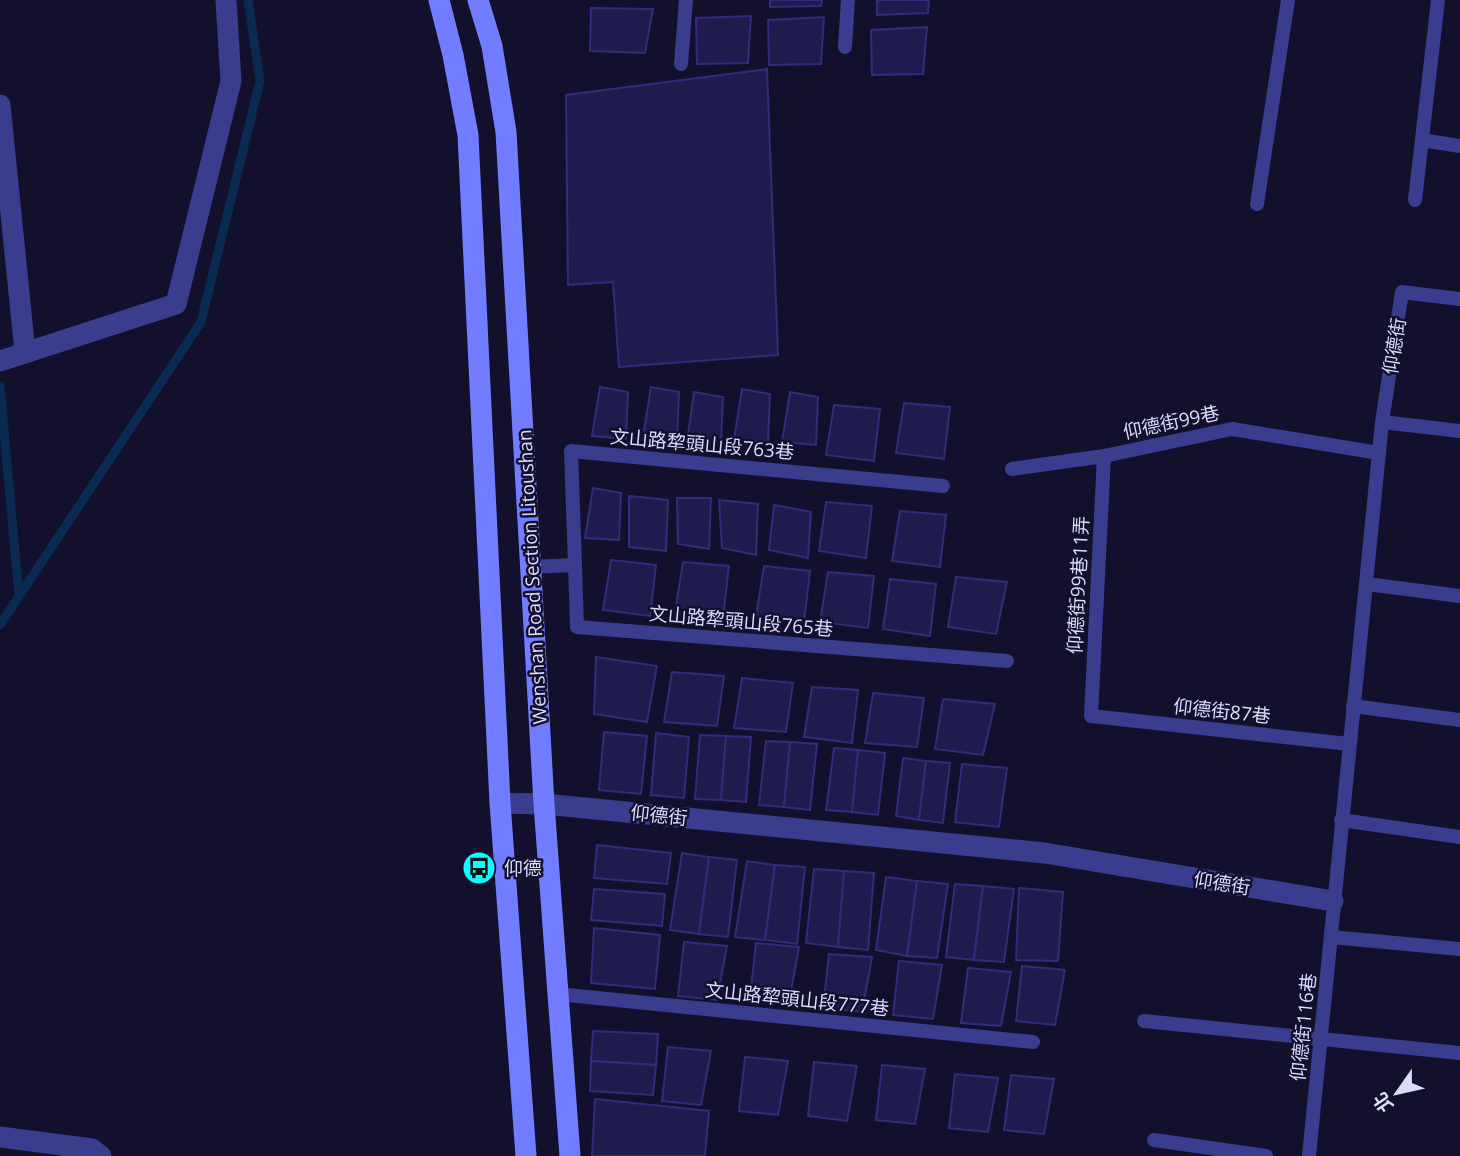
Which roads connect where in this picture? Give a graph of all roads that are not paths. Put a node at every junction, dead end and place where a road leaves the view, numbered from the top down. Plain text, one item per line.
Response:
1 (226, 0) edge
2 (439, 0) edge
3 (478, 0) edge
4 (686, 0) edge
5 (848, 0) edge
6 (1288, 0) edge
7 (1438, 0) edge
8 (845, 47) dead end
9 (681, 64) dead end
10 (0, 105) edge
11 (1422, 140) junction
12 (1460, 146) edge
13 (1415, 200) dead end
14 (1257, 204) dead end
15 (1460, 299) edge
16 (25, 352) junction
17 (0, 360) edge
18 (1382, 422) junction
19 (1460, 431) edge
20 (1379, 453) junction
21 (1104, 456) junction
22 (1013, 470) dead end
23 (943, 486) dead end
24 (575, 565) junction
25 (531, 567) junction
26 (1367, 584) junction
27 (1460, 596) edge
28 (1007, 661) dead end
29 (1353, 706) junction
30 (1091, 716) joint
31 (1460, 720) edge
32 (1349, 744) junction
33 (500, 803) junction
34 (544, 804) junction
35 (1341, 820) junction
36 (1460, 836) edge
37 (1334, 901) junction
38 (1331, 937) junction
39 (1460, 949) edge
40 (557, 994) junction
41 (1144, 1021) dead end
42 (1321, 1040) junction
43 (1033, 1042) dead end
44 (1460, 1053) edge
45 (0, 1137) edge
46 (1154, 1140) dead end
47 (101, 1156) edge
48 (526, 1156) edge
49 (570, 1156) edge
50 (1266, 1156) edge
51 (1308, 1156) edge

1 - 16 street
2 - 33 main road
3 - 25 main road, Wenshan Road Section Litoushan
4 - 9 lane
5 - 8 lane
6 - 14 lane
7 - 11 lane
10 - 16 street
11 - 12 lane
11 - 13 lane
15 - 18 lane, 仰德街
16 - 17 street
18 - 19 lane
18 - 20 lane, 仰德街
20 - 21 lane, 仰德街99巷
20 - 26 lane, 仰德街
21 - 22 lane, 仰德街99巷
21 - 30 lane, 仰德街99巷11弄
23 - 24 lane, 文山路犂頭山段763巷
24 - 25 lane
24 - 28 lane, 文山路犂頭山段765巷
25 - 34 main road, Wenshan Road Section Litoushan
26 - 27 lane
26 - 29 lane, 仰德街
29 - 31 lane
29 - 32 lane, 仰德街
30 - 32 lane, 仰德街87巷
32 - 35 lane, 仰德街
33 - 34 street, 仰德街
33 - 48 main road
34 - 37 street, 仰德街
34 - 40 main road, Wenshan Road Section Litoushan
35 - 36 lane
35 - 37 lane, 仰德街
37 - 38 lane, 仰德街116巷
38 - 39 lane
38 - 42 lane, 仰德街116巷
40 - 43 lane, 文山路犂頭山段777巷
40 - 49 main road, Wenshan Road Section Litoushan
41 - 42 lane
42 - 44 lane
42 - 51 lane, 仰德街116巷
45 - 47 street
46 - 50 lane

